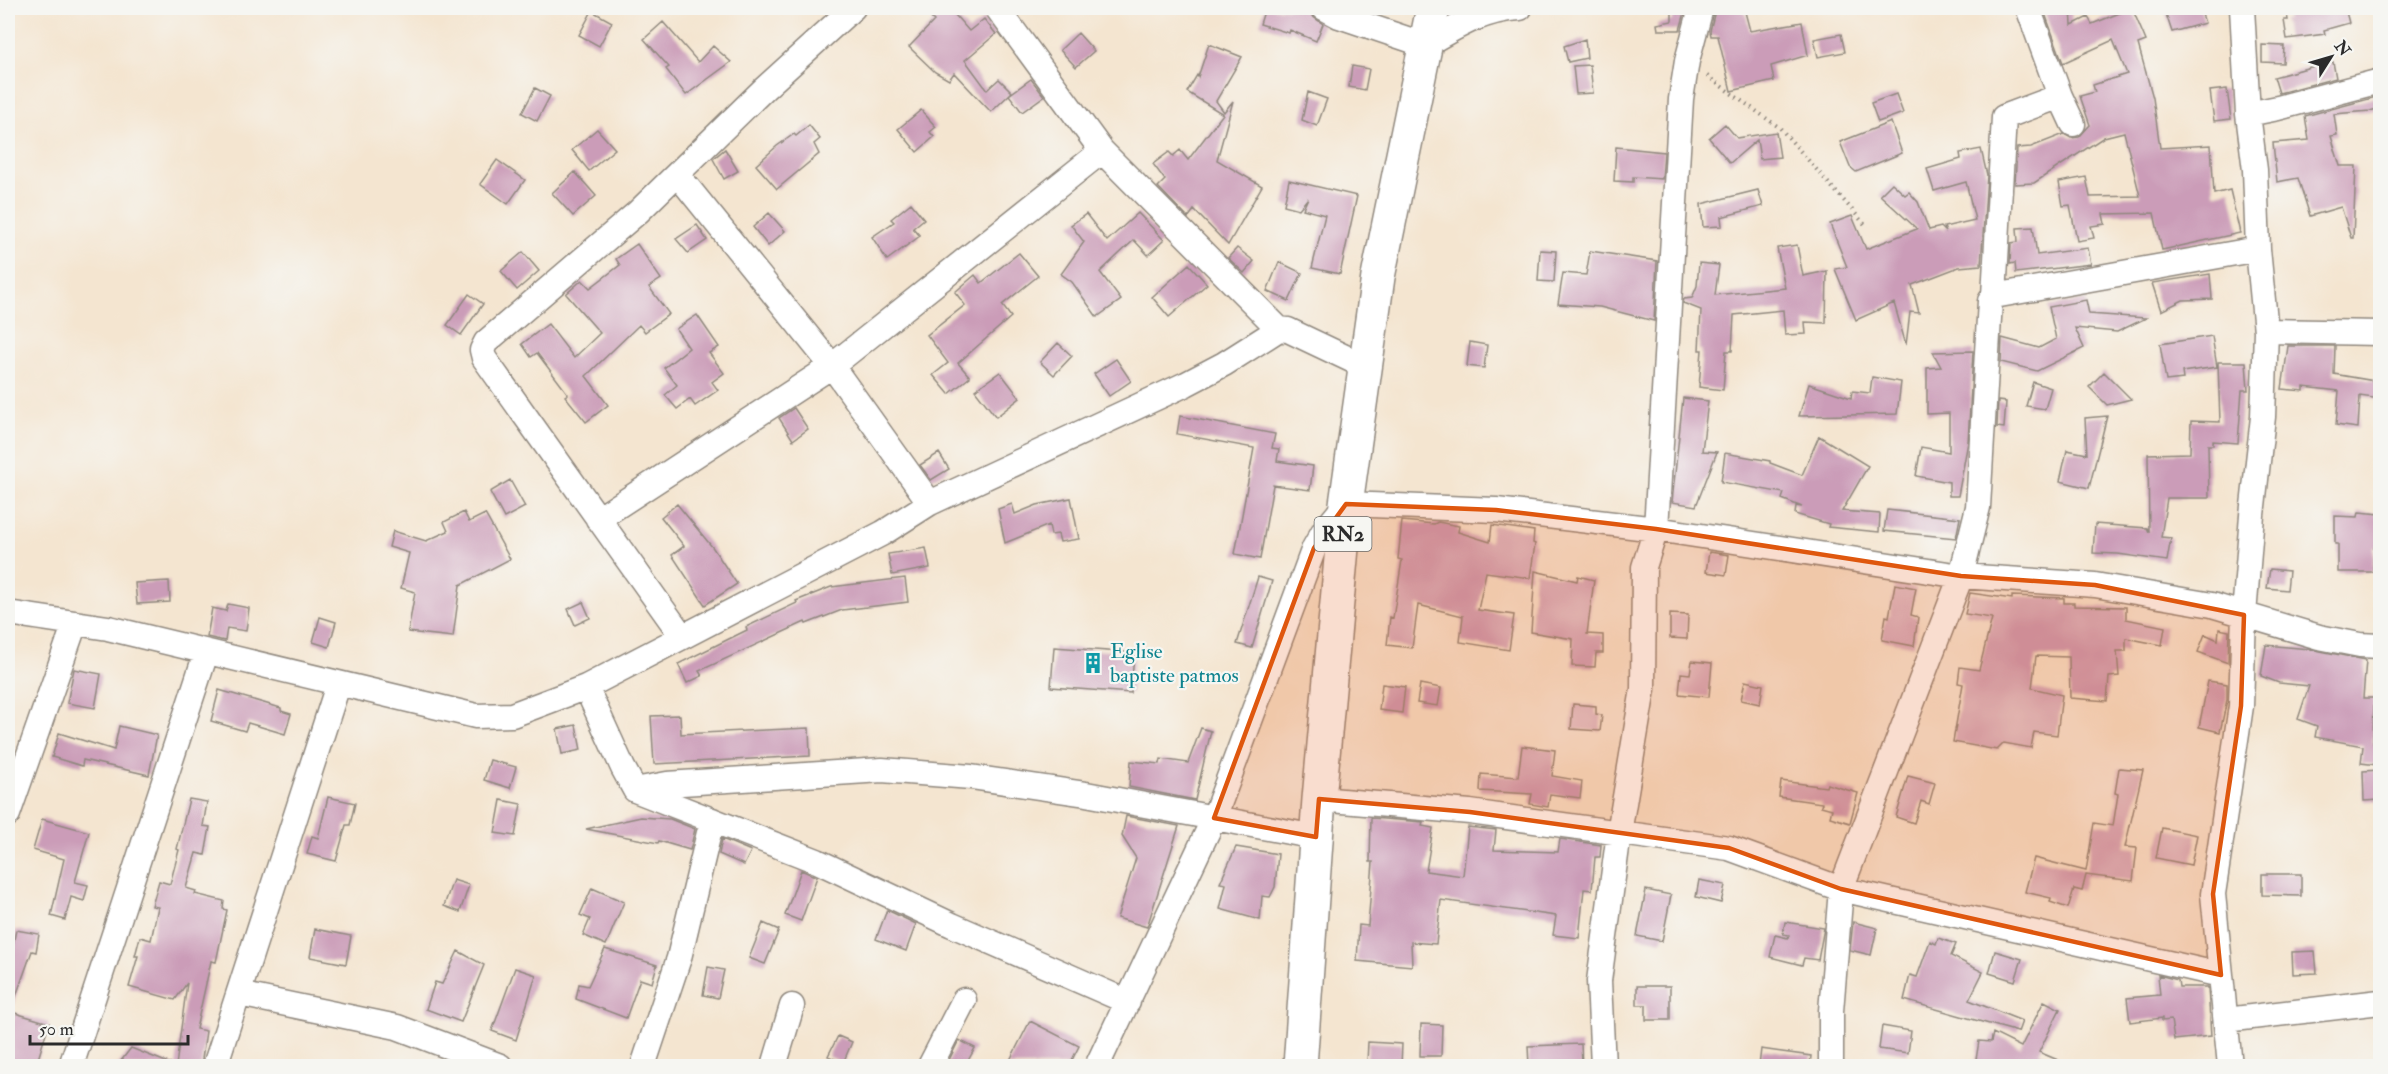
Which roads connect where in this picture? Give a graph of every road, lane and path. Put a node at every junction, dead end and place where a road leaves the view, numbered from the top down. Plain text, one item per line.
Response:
1 (853, 8) edge
2 (997, 8) edge
3 (1324, 8) edge
4 (1433, 8) edge
5 (1520, 8) edge
6 (1701, 8) edge
7 (2028, 8) edge
8 (2242, 8) edge
9 (1425, 45) junction
10 (1687, 61) junction
11 (2380, 81) edge
12 (2060, 96) junction
13 (2248, 114) junction
14 (2073, 124) dead end
15 (1102, 150) junction
16 (677, 174) junction
17 (1867, 227) dead end
18 (2258, 249) junction
19 (1994, 296) junction
20 (1279, 330) junction
21 (2266, 331) junction
22 (2380, 333) edge
23 (832, 366) junction
24 (1366, 367) junction
25 (930, 503) junction
26 (1346, 504) junction
27 (598, 519) junction
28 (1656, 529) junction
29 (1961, 576) junction
30 (8, 613) edge
31 (2244, 615) junction
32 (75, 623) junction
33 (682, 636) junction
34 (2380, 646) edge
35 (206, 653) junction
36 (339, 685) junction
37 (586, 687) junction
38 (635, 790) junction
39 (1319, 800) junction
40 (8, 814) edge
41 (1214, 818) junction
42 (712, 820) junction
43 (1619, 833) junction
44 (1316, 837) junction
45 (1841, 889) junction
46 (2221, 975) junction
47 (238, 994) junction
48 (964, 1000) dead end
49 (1128, 1002) junction
50 (2380, 1002) edge
51 (792, 1006) dead end
52 (2226, 1020) junction
53 (71, 1066) edge
54 (215, 1066) edge
55 (500, 1066) edge
56 (643, 1066) edge
57 (774, 1066) edge
58 (930, 1066) edge
59 (1097, 1066) edge
60 (1300, 1066) edge
61 (1603, 1066) edge
62 (1831, 1066) edge
63 (2230, 1066) edge

1 - 16 street
2 - 15 street
3 - 9 street
4 - 9 highway, RN2
5 - 9 street
6 - 10 street
7 - 12 street
8 - 13 street
9 - 24 highway, RN2
10 - 17 path
10 - 28 street
11 - 13 street
12 - 14 street
12 - 19 street
13 - 18 street
15 - 20 street
15 - 23 street
16 - 23 street
16 - 27 street
18 - 19 street
18 - 21 street
19 - 29 street
20 - 24 street
20 - 25 street
21 - 22 street
21 - 31 street
23 - 25 street
23 - 27 street
24 - 26 highway, RN2
25 - 33 street
26 - 28 street
26 - 39 highway, RN2
26 - 41 street
27 - 33 street
28 - 29 street
28 - 43 street
29 - 31 street
29 - 45 street
30 - 32 street
31 - 34 street
31 - 46 street
32 - 35 street
32 - 40 street
33 - 37 street
35 - 36 street
35 - 53 street
36 - 37 street
36 - 47 street
37 - 38 street
38 - 41 street
38 - 42 street
39 - 43 street
39 - 44 highway, RN2
41 - 44 street
41 - 49 street
42 - 49 street
42 - 56 street
43 - 45 street
43 - 61 street
44 - 60 highway, RN2
45 - 46 street
45 - 62 street
46 - 52 street
47 - 54 street
47 - 55 street
48 - 58 street
49 - 59 street
50 - 52 street
51 - 57 street
52 - 63 street

